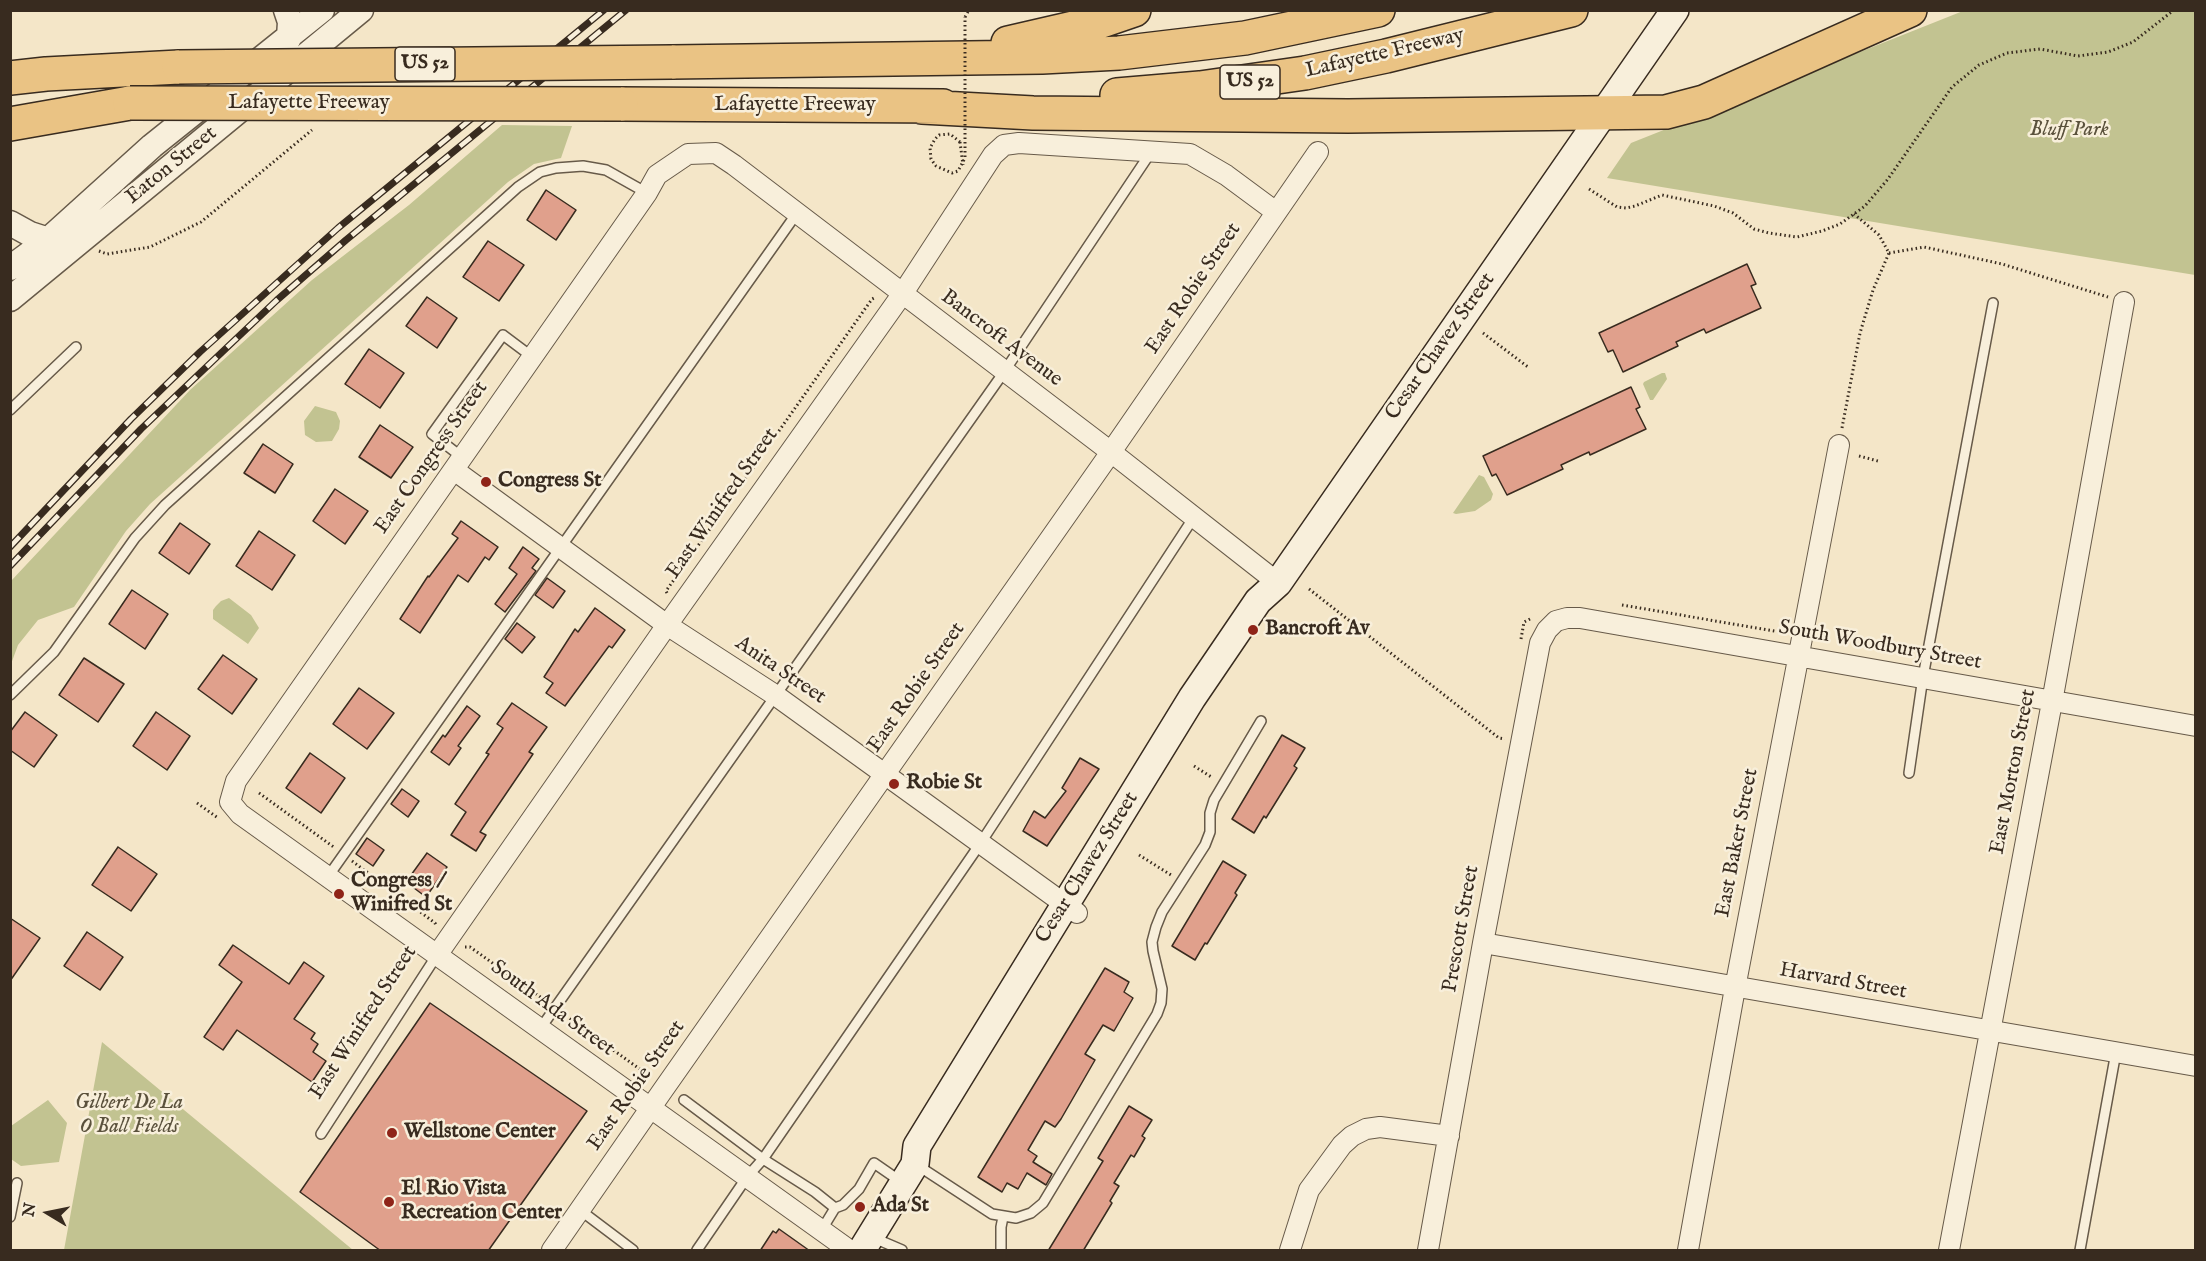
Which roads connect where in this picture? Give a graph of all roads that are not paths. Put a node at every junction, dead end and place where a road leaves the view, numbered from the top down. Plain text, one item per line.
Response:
1 (286, 10) edge
2 (322, 10) edge
3 (361, 10) edge
4 (1134, 10) edge
5 (1378, 10) edge
6 (1571, 10) edge
7 (1675, 10) edge
8 (1910, 10) edge
9 (289, 38) junction
10 (736, 61) junction
11 (10, 62) edge
12 (138, 68) junction
13 (10, 78) edge
14 (130, 103) junction
15 (922, 107) junction
16 (10, 113) edge
17 (238, 113) junction
18 (1606, 113) junction
19 (10, 124) edge
20 (1151, 152) junction
21 (1318, 152) dead end
22 (688, 154) joint
23 (647, 193) junction
24 (1276, 212) junction
25 (797, 213) junction
26 (10, 223) edge
27 (48, 240) junction
28 (73, 246) junction
29 (10, 268) edge
30 (903, 293) junction
31 (10, 299) edge
32 (2124, 302) road end
33 (1993, 303) dead end
34 (76, 346) dead end
35 (531, 356) junction
36 (1004, 372) junction
37 (10, 410) edge
38 (1839, 445) road end
39 (1112, 452) junction
40 (458, 464) junction
41 (1194, 517) junction
42 (560, 546) junction
43 (1278, 583) junction
44 (1556, 621) joint
45 (667, 625) junction
46 (1800, 655) junction
47 (1923, 677) junction
48 (10, 695) edge
49 (775, 695) junction
50 (2052, 702) junction
51 (1261, 721) dead end
52 (2196, 726) edge
53 (1909, 773) dead end
54 (886, 774) junction
55 (230, 802) joint
56 (980, 844) junction
57 (327, 878) junction
58 (1071, 909) junction
59 (1483, 943) junction
60 (437, 955) junction
61 (1735, 988) junction
62 (540, 1029) junction
63 (1989, 1031) junction
64 (2116, 1052) junction
65 (2196, 1066) edge
66 (684, 1100) dead end
67 (649, 1109) junction
68 (321, 1134) dead end
69 (1449, 1136) junction
70 (763, 1160) junction
71 (910, 1174) junction
72 (747, 1177) junction
73 (16, 1183) dead end
74 (835, 1208) junction
75 (580, 1210) junction
76 (10, 1217) edge
77 (1004, 1217) junction
78 (821, 1231) junction
79 (861, 1246) edge
80 (552, 1251) edge
81 (633, 1251) edge
82 (697, 1251) edge
83 (902, 1251) edge
84 (1001, 1251) edge
85 (1290, 1251) edge
86 (1428, 1251) edge
87 (1688, 1251) edge
88 (1949, 1251) edge
89 (2080, 1251) edge

1 - 9 street
2 - 9 street, Eaton Street
3 - 17 street, Eaton Street
4 - 10 highway
5 - 10 highway, Lafayette Freeway / US 52
6 - 15 highway, Lafayette Freeway / US 52
7 - 18 main road, Cesar Chavez Street
8 - 18 highway
9 - 17 street
9 - 27 street, Eaton Street
10 - 12 highway, Lafayette Freeway / US 52, bridge
11 - 12 highway
12 - 13 highway, Lafayette Freeway / US 52
14 - 15 highway, Lafayette Freeway / US 52, bridge
14 - 16 highway, Lafayette Freeway / US 52
14 - 19 highway
15 - 18 highway
17 - 28 street, Eaton Street
18 - 43 main road, Cesar Chavez Street
20 - 24 street, East Winifred Street
20 - 30 street, East Winifred Street
20 - 36 lane
21 - 24 street, East Robie Street
22 - 23 street, East Congress Street
22 - 25 street, Bancroft Avenue
23 - 35 street, East Congress Street
23 - 48 lane
24 - 39 street, East Robie Street
25 - 30 street, Bancroft Avenue
25 - 42 lane
26 - 27 street
27 - 28 street
27 - 29 street, Eaton Street
28 - 31 street, Eaton Street
30 - 36 street, Bancroft Avenue
30 - 45 street, East Winifred Street
32 - 50 street, East Morton Street
33 - 47 lane
34 - 37 lane
35 - 40 street, East Congress Street
35 - 40 lane
36 - 39 street, Bancroft Avenue
36 - 49 lane
38 - 46 street, East Baker Street
39 - 41 street, Bancroft Avenue
39 - 54 street, East Robie Street
40 - 42 street, Anita Street
40 - 55 street, East Congress Street
41 - 43 street, Bancroft Avenue
41 - 56 lane
42 - 45 street, Anita Street
42 - 57 lane
43 - 58 main road, Cesar Chavez Street
44 - 46 street, South Woodbury Street
44 - 59 street, Prescott Street
45 - 49 street, Anita Street
45 - 60 street, East Winifred Street
46 - 47 street, South Woodbury Street
46 - 61 street, East Baker Street
47 - 50 street, South Woodbury Street
47 - 53 lane
49 - 54 street, Anita Street
49 - 62 lane
50 - 52 street, South Woodbury Street
50 - 63 street, East Morton Street
51 - 77 lane
54 - 56 street, Anita Street
54 - 67 street, East Robie Street
55 - 57 street, South Ada Street
56 - 58 street, Anita Street
56 - 70 lane
57 - 60 street, South Ada Street
58 - 71 main road, Cesar Chavez Street
59 - 61 street, Harvard Street
59 - 69 street, Prescott Street
60 - 62 street, South Ada Street
60 - 68 lane, East Winifred Street
61 - 63 street, Harvard Street
61 - 87 street, East Baker Street
62 - 67 street, South Ada Street
63 - 64 street, Harvard Street
63 - 88 street, East Morton Street
64 - 65 street, Harvard Street
64 - 89 lane
66 - 70 lane
67 - 72 street, South Ada Street
67 - 75 street, East Robie Street
69 - 85 street
69 - 86 street, Prescott Street
70 - 72 lane
70 - 74 lane
71 - 74 lane
71 - 77 lane
71 - 79 main road, Cesar Chavez Street
72 - 78 street, South Ada Street
72 - 82 lane
73 - 76 lane
74 - 78 lane
75 - 80 street, East Robie Street
75 - 81 lane
77 - 84 lane
78 - 79 street, South Ada Street
79 - 83 lane

